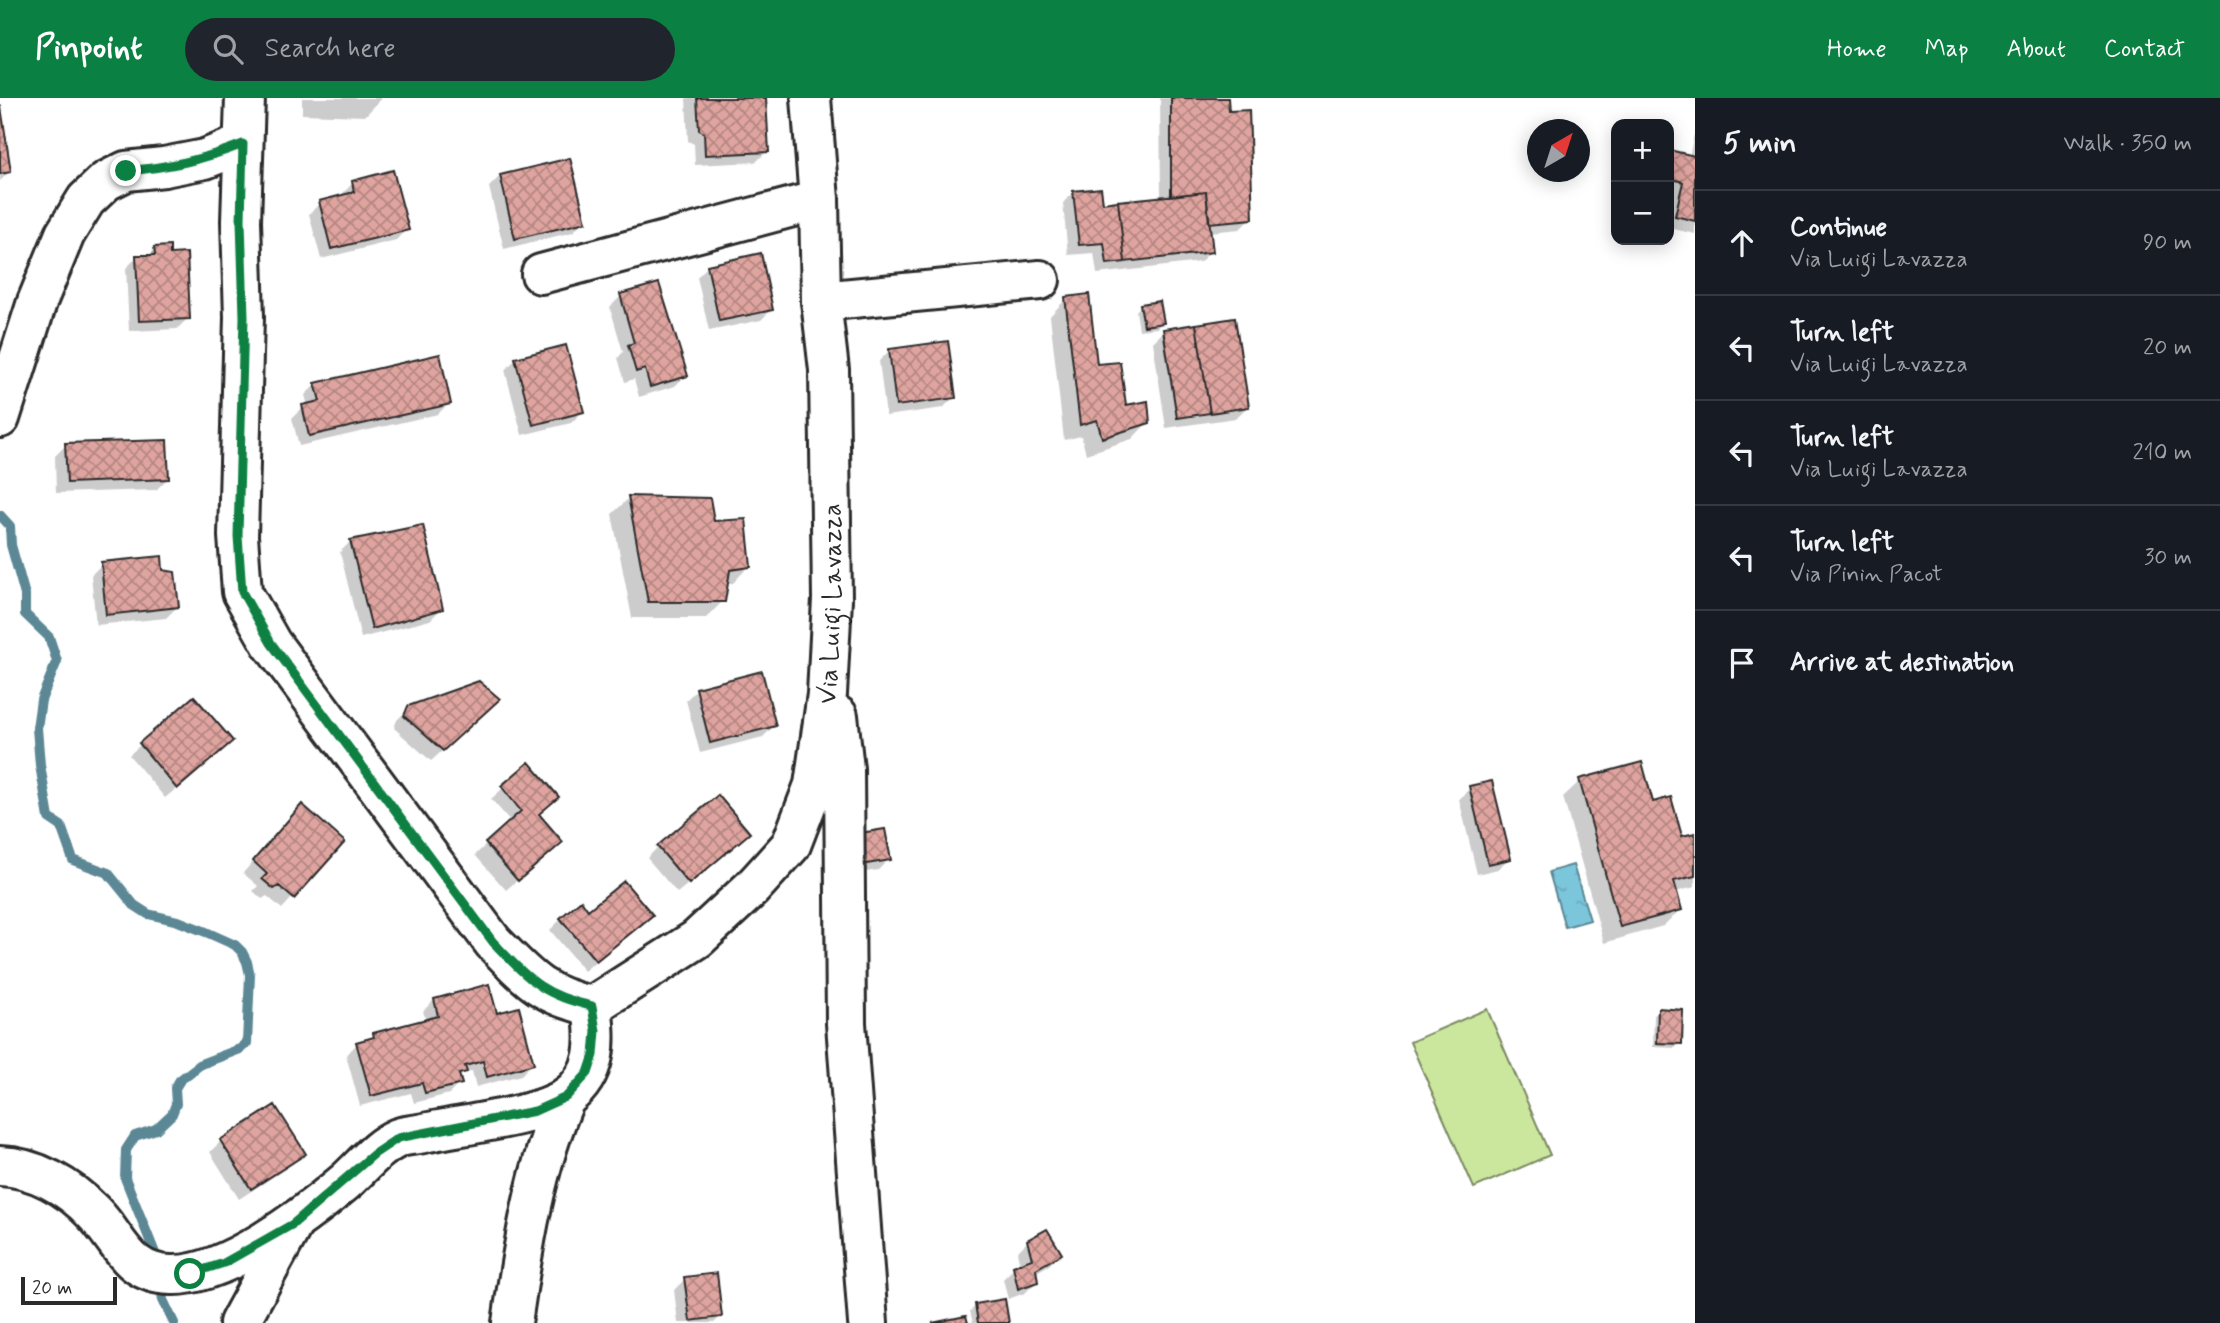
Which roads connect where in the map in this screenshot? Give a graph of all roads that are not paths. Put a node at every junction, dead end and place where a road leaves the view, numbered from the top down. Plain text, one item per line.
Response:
1 (245, 98) edge
2 (811, 98) edge
3 (243, 144) junction
4 (819, 200) junction
5 (541, 274) dead end
6 (1040, 280) dead end
7 (821, 301) junction
8 (0, 418) edge
9 (830, 641) junction
10 (592, 1006) junction
11 (566, 1097) junction
12 (0, 1166) edge
13 (293, 1224) junction
14 (239, 1323) edge
15 (512, 1323) edge
16 (868, 1323) edge

1 - 3 street
2 - 4 street, Via Luigi Lavazza
3 - 8 street
3 - 10 street
4 - 5 street
4 - 7 street, Via Luigi Lavazza
6 - 7 street
7 - 9 street, Via Luigi Lavazza
9 - 10 street, Via Luigi Lavazza
9 - 16 street
10 - 11 street
11 - 13 street
11 - 15 street
12 - 13 street
13 - 14 street

